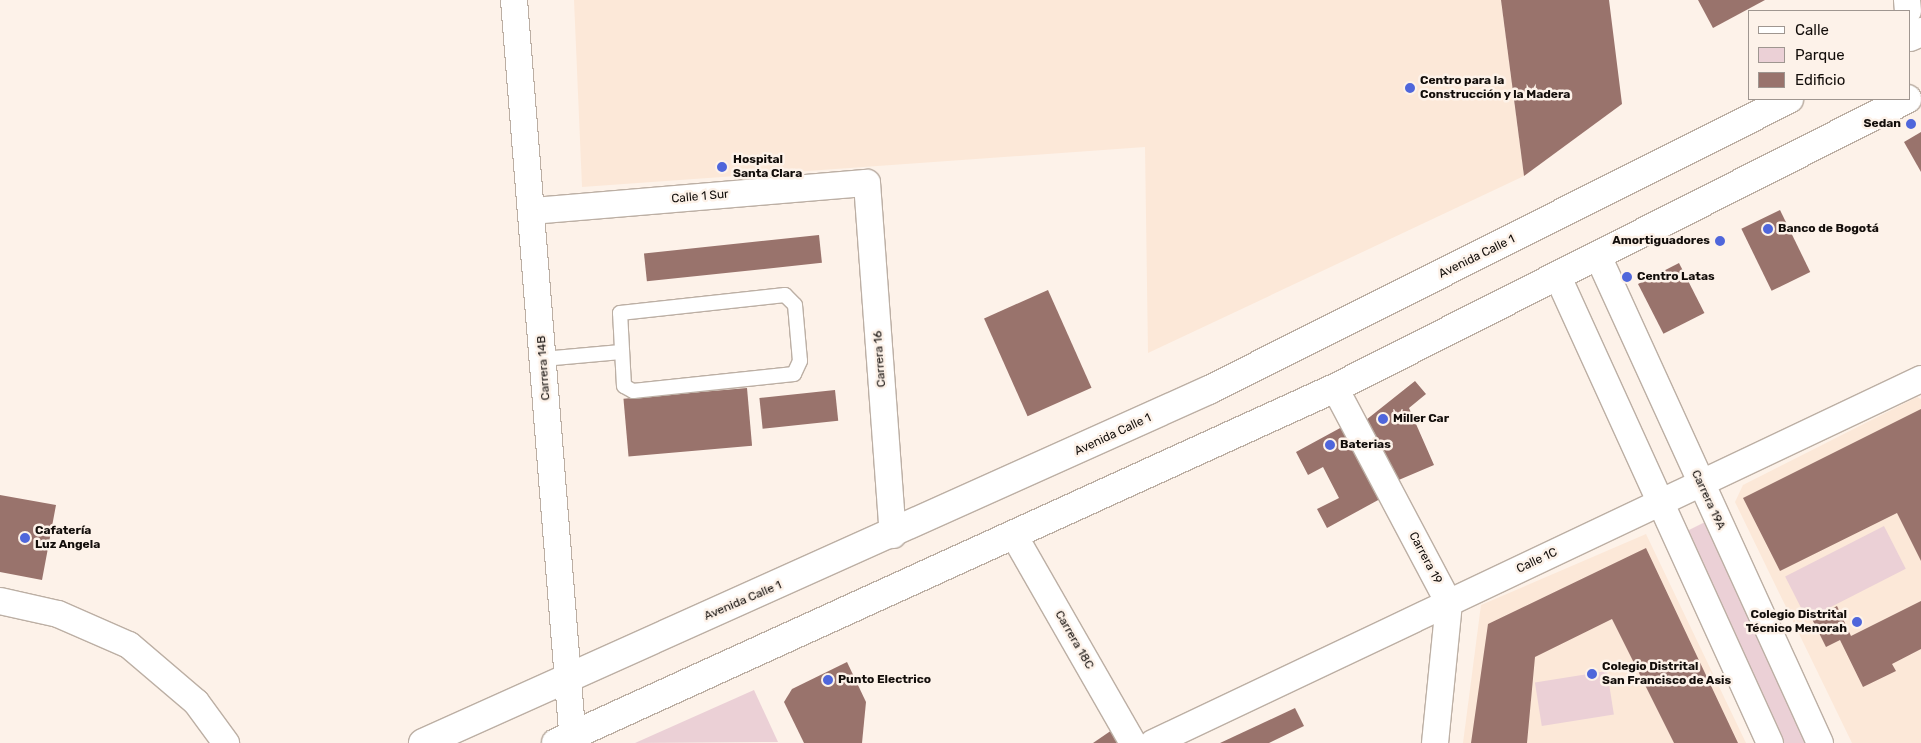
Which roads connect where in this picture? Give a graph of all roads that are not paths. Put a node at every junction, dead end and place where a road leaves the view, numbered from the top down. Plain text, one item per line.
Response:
1 (514, 0) edge
2 (1787, 100) edge
3 (1904, 100) edge
4 (867, 183) joint
5 (532, 211) junction
6 (1598, 256) junction
7 (1558, 277) junction
8 (621, 352) junction
9 (543, 359) junction
10 (1921, 379) edge
11 (1335, 388) junction
12 (1701, 484) junction
13 (1660, 503) junction
14 (894, 534) junction
15 (1015, 537) junction
16 (0, 601) edge
17 (1449, 603) junction
18 (568, 676) junction
19 (567, 740) edge
20 (226, 743) edge
21 (423, 743) edge
22 (1133, 743) edge
23 (1153, 743) edge
24 (1435, 743) edge
25 (1770, 743) edge
26 (1820, 743) edge

1 - 5 street, Carrera 14B
2 - 14 main road, Avenida Calle 1
3 - 6 main road
4 - 5 street, Calle 1 Sur
4 - 14 street, Carrera 16
5 - 9 street, Carrera 14B
6 - 7 main road
6 - 12 street, Carrera 19A
7 - 11 main road
7 - 13 street
8 - 8 lane
8 - 9 lane
9 - 18 street, Carrera 14B
10 - 12 street, Calle 1C
11 - 15 main road
11 - 17 street, Carrera 19
12 - 13 street, Calle 1C
12 - 26 street, Carrera 19A
13 - 17 street, Calle 1C
13 - 25 street
14 - 18 main road, Avenida Calle 1
15 - 19 main road
15 - 22 street, Carrera 18C
16 - 20 street
17 - 23 street, Calle 1C
17 - 24 street
18 - 19 street, Carrera 14B
18 - 21 main road, Avenida Calle 1

